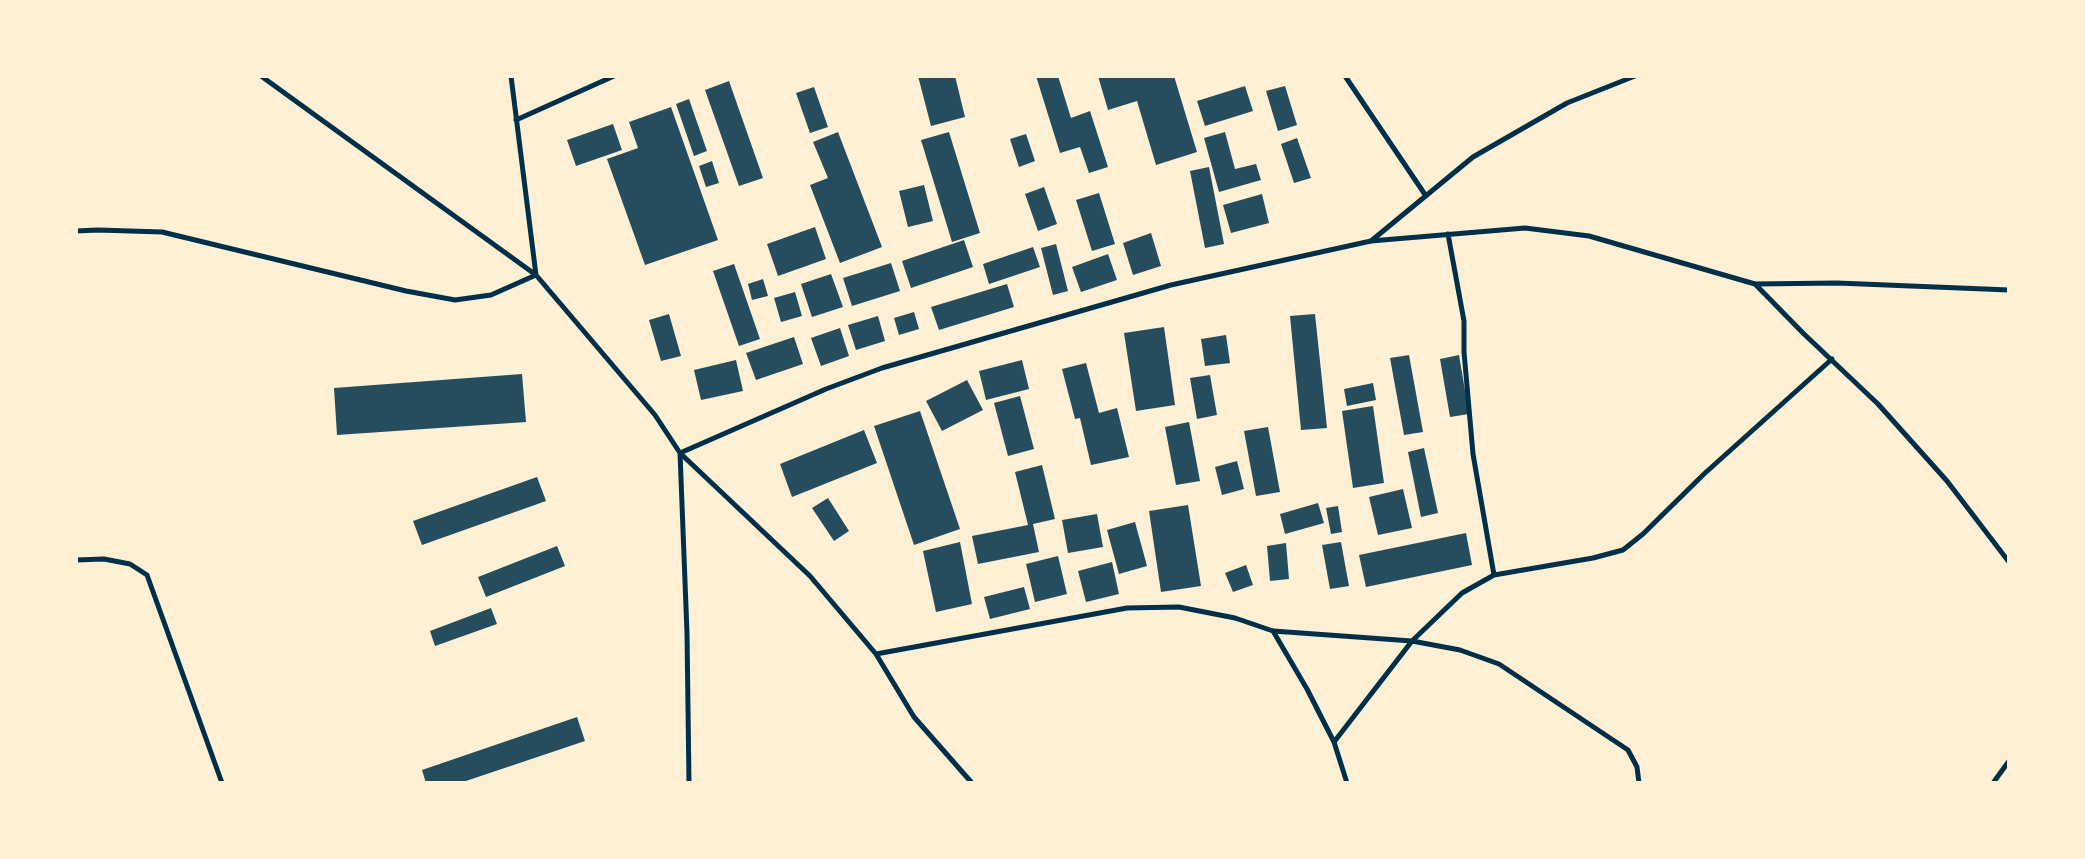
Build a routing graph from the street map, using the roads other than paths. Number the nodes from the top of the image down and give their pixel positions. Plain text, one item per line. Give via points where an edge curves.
1 (262, 76) edge
2 (511, 76) edge
3 (614, 76) edge
4 (1346, 76) edge
5 (1635, 76) edge
6 (516, 120) junction
7 (1426, 196) junction
8 (76, 231) edge
9 (1448, 234) junction
10 (1371, 241) junction
11 (536, 275) junction
12 (1755, 284) junction
13 (2009, 290) edge
14 (1832, 359) junction
15 (680, 453) junction
16 (76, 560) edge
17 (2009, 562) edge
18 (1494, 575) junction
19 (1273, 631) junction
20 (1412, 641) junction
21 (876, 654) junction
22 (1334, 742) junction
23 (2009, 761) edge
24 (222, 783) edge
25 (689, 783) edge
26 (972, 783) edge
27 (1347, 783) edge
28 (1639, 783) edge
29 (1993, 783) edge

1 - 11 street
2 - 6 street
3 - 6 street
4 - 7 street
5 - 7 street via 1567,103 1473,157
6 - 11 street
7 - 10 street
8 - 11 street via 162,232 454,300 492,295
9 - 10 street
9 - 12 street via 1525,228 1590,236
9 - 18 street via 1464,321 1473,454
10 - 15 street via 1171,285 882,368
11 - 15 street via 655,415
12 - 13 street via 1837,283
12 - 14 street
14 - 17 street via 1878,404 1947,481
14 - 18 street via 1623,550
15 - 21 street via 810,576
15 - 25 street
16 - 24 street via 104,559 130,564 147,575
18 - 20 street via 1462,593
19 - 20 street
19 - 21 street via 1235,618 1179,608 1127,608
19 - 22 street
20 - 22 street
20 - 28 street via 1460,650 1499,664 1628,750 1637,766
21 - 26 street via 914,717
22 - 27 street
23 - 29 street

